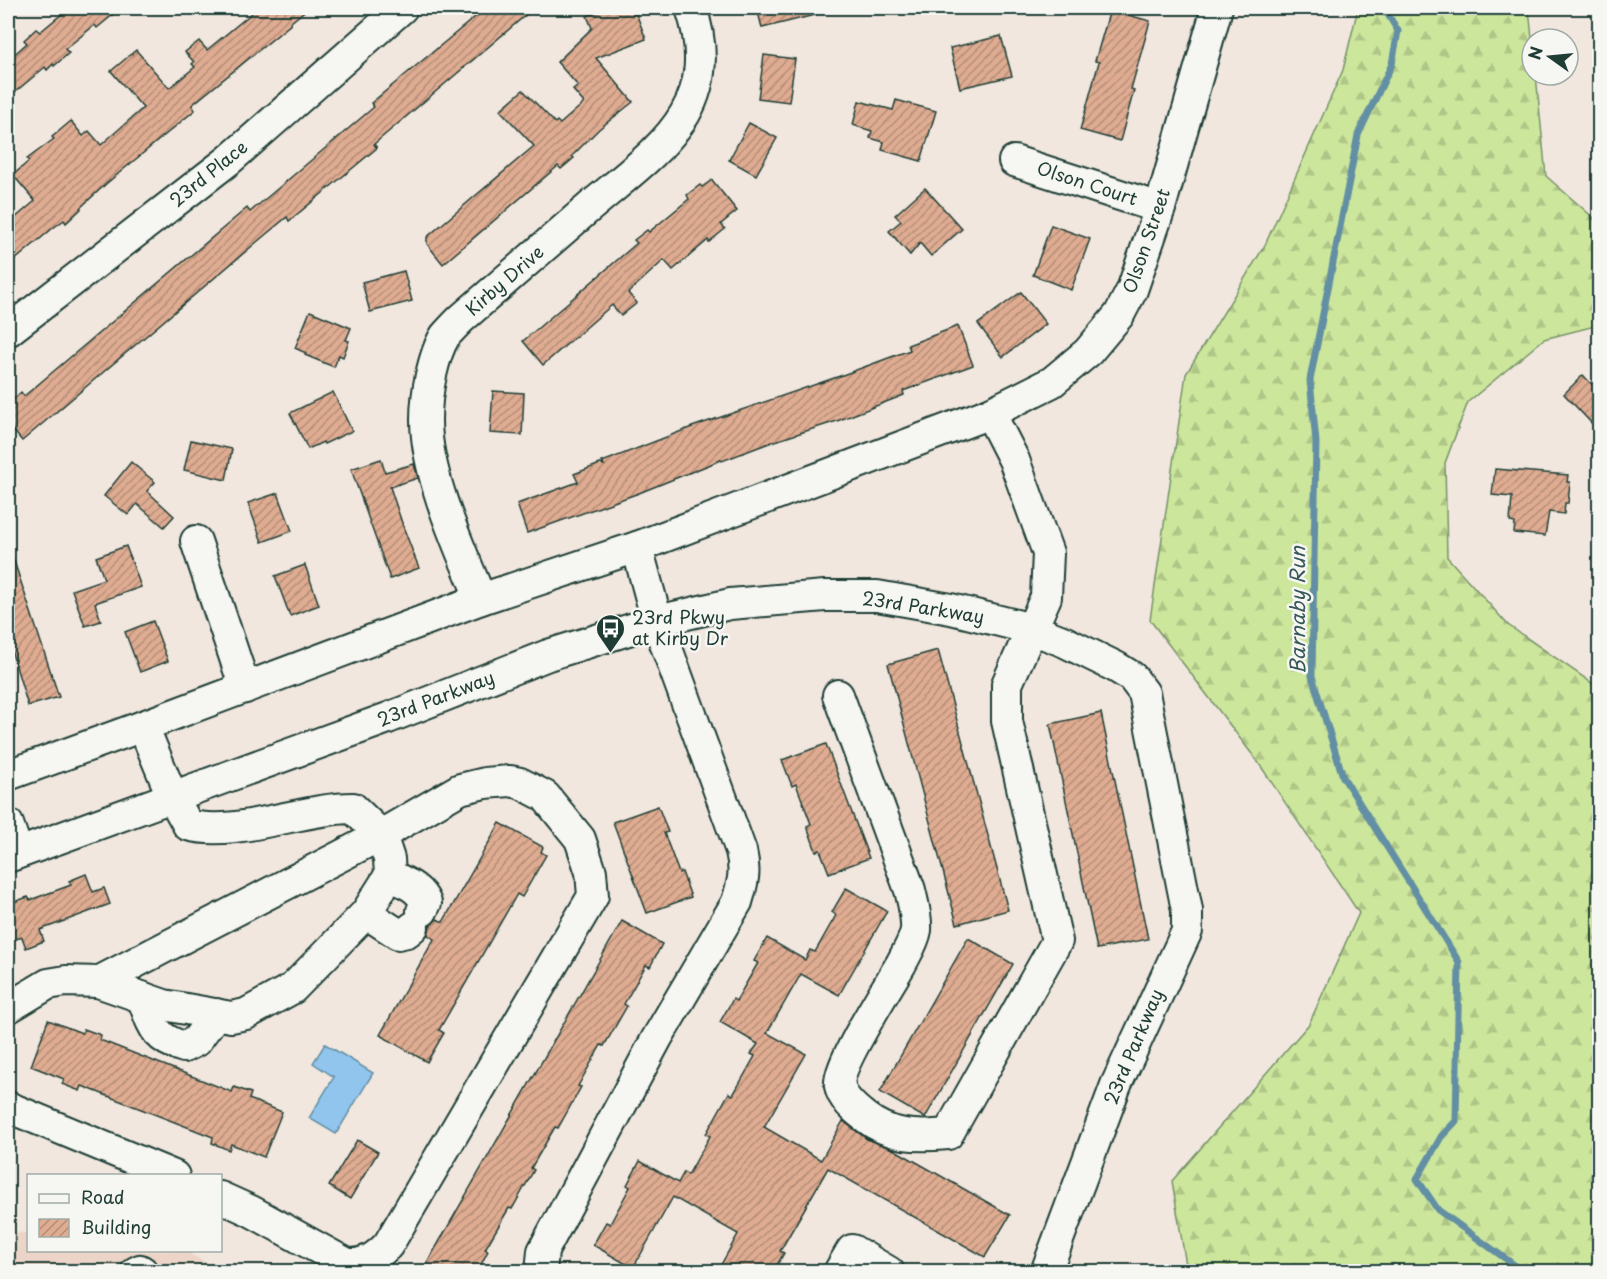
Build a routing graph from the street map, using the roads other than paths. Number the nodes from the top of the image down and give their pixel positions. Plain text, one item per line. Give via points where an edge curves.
1 (402, 8) edge
2 (691, 8) edge
3 (1217, 8) edge
4 (1014, 160) dead end
5 (1160, 208) junction
6 (8, 331) edge
7 (990, 413) junction
8 (195, 541) dead end
9 (637, 547) junction
10 (481, 599) junction
11 (657, 621) junction
12 (1032, 629) junction
13 (245, 688) junction
14 (838, 695) dead end
15 (143, 726) junction
16 (8, 775) edge
17 (172, 796) junction
18 (8, 824) edge
19 (381, 836) junction
20 (13, 855) edge
21 (390, 875) junction
22 (366, 913) junction
23 (98, 982) junction
24 (8, 1008) edge
25 (8, 1107) edge
26 (169, 1174) edge
27 (222, 1198) edge
28 (136, 1272) edge
29 (143, 1272) edge
30 (541, 1272) edge
31 (839, 1272) edge
32 (889, 1272) edge
33 (1046, 1272) edge

1 - 6 street, 23rd Place via 229,160
2 - 10 street, Kirby Drive via 701,61 694,94 680,122 660,149 631,175 460,319 445,336 434,362 426,420 429,449 459,547
3 - 5 street, Olson Street
4 - 5 street, Olson Court
5 - 7 street, Olson Street via 1132,290 1119,315 1088,352 1052,382
7 - 9 street
7 - 12 street via 1014,460 1048,553 1046,597
8 - 13 street
9 - 10 street
9 - 11 street
10 - 13 street
11 - 12 street, 23rd Parkway via 751,601 877,596
11 - 17 street, 23rd Parkway via 548,655
11 - 30 street via 741,851 743,881 737,903 657,1038 543,1251
12 - 14 street via 1007,684 1007,721 1057,941 948,1134 905,1136 872,1123 843,1095 839,1084 849,1056 908,951 916,933 916,918 910,890
12 - 33 street, 23rd Parkway via 1116,667 1132,677 1144,693 1187,910 1187,931 1116,1085
13 - 15 street
15 - 16 street
15 - 17 street
17 - 19 street via 188,825 203,829 353,808
17 - 20 street, 23rd Parkway
18 - 20 street
19 - 21 street
19 - 23 street
19 - 27 street via 460,789 485,783 520,783 545,795 580,839 591,872 592,896 388,1245 375,1258 360,1265 347,1264
21 - 22 street
21 - 22 street via 422,895 426,903 417,919 407,932 398,934
22 - 23 street via 293,988 246,1014 231,1017 164,1005
23 - 24 street via 48,984
25 - 26 street
28 - 29 street
31 - 32 street via 852,1250

